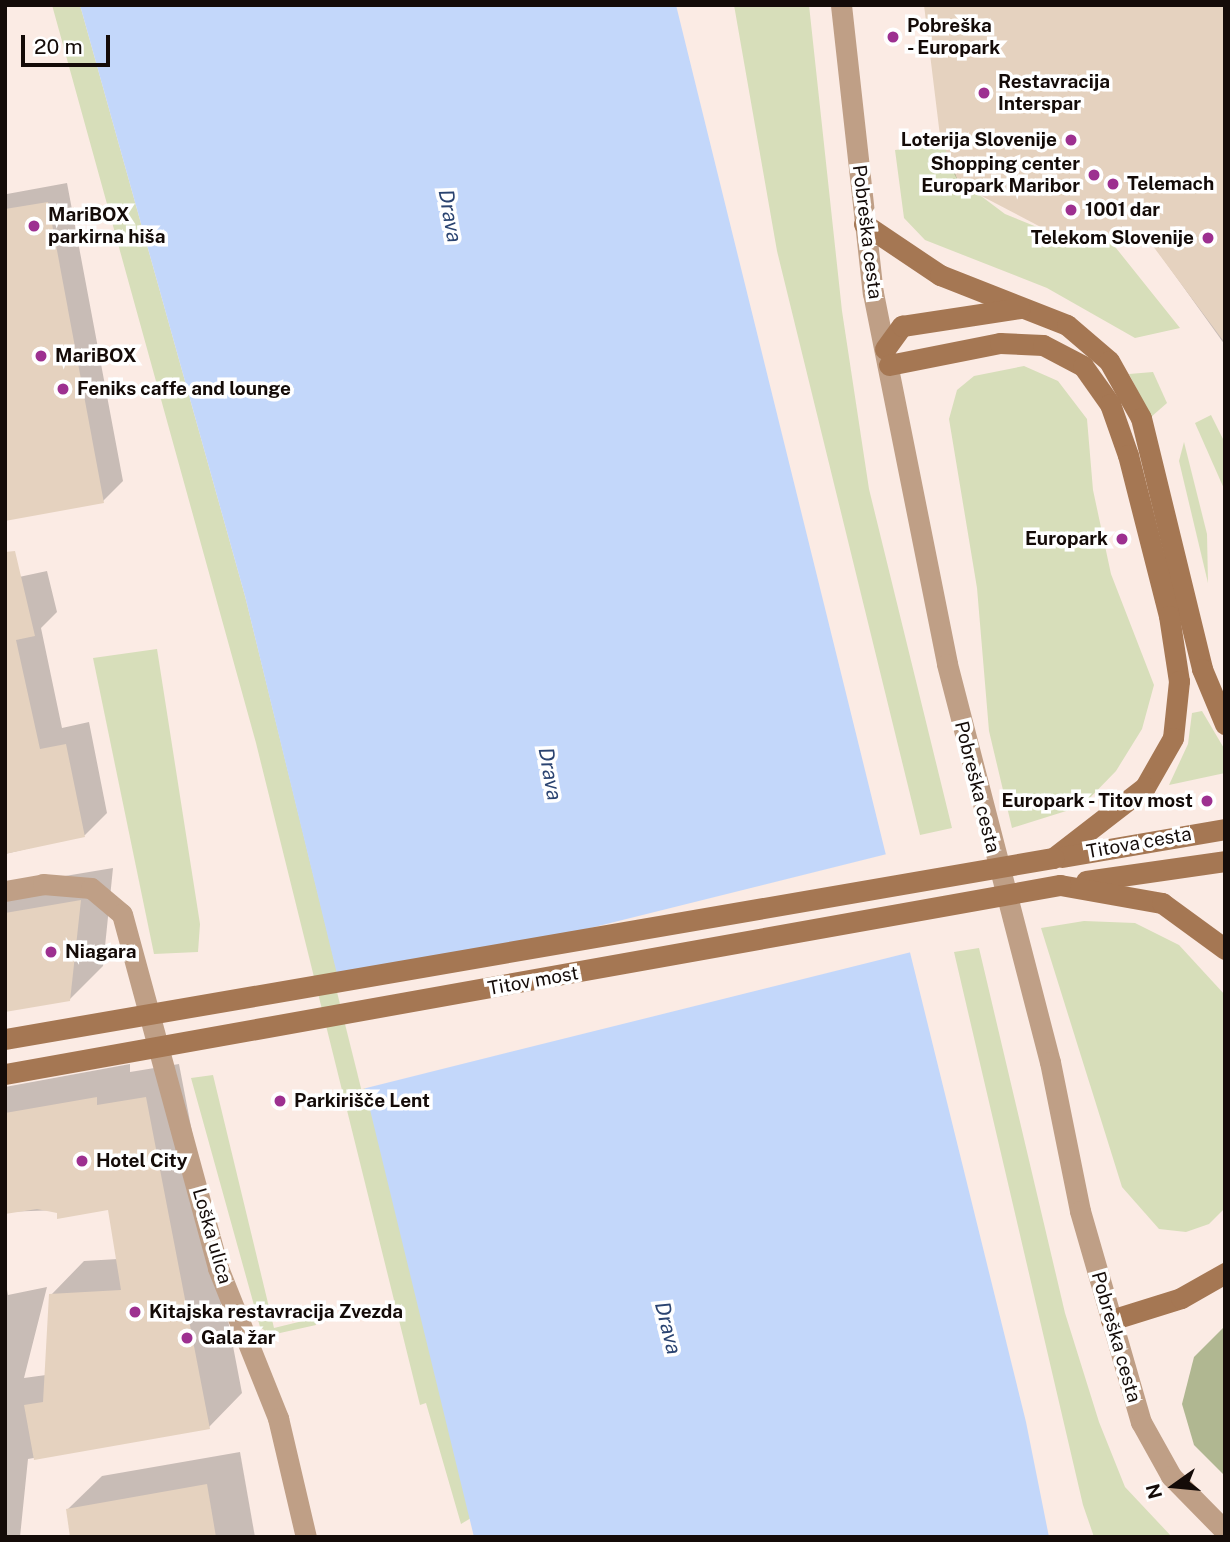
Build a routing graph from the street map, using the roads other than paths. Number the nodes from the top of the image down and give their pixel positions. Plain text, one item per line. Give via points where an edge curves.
1 (841, 5) edge
2 (864, 224) junction
3 (1020, 308) junction
4 (887, 357) junction
5 (1225, 724) edge
6 (1225, 828) edge
7 (1053, 858) junction
8 (1225, 861) edge
9 (1060, 885) junction
10 (5, 891) edge
11 (1225, 949) edge
12 (5, 1039) edge
13 (5, 1074) edge
14 (1225, 1273) edge
15 (1111, 1321) junction
16 (1225, 1531) edge
17 (306, 1537) edge

1 - 2 street, Pobreška cesta
2 - 3 main road via 907,258
2 - 4 street, Pobreška cesta
3 - 4 main road via 902,326
3 - 5 main road via 1067,326 1109,361 1128,388 1142,418 1202,669
4 - 7 main road via 1000,343 1043,345 1083,366 1110,404 1128,455 1169,616 1179,681 1173,738 1145,787
4 - 15 street, Pobreška cesta via 971,772 1050,1062
6 - 7 main road, Titova cesta
7 - 12 main road, Titov most, bridge
8 - 9 main road, Titova cesta
9 - 11 main road via 1163,903
9 - 13 main road, Titov most, bridge
10 - 17 street, Loška ulica via 43,884 91,888 122,914 218,1268 278,1419
14 - 15 main road via 1181,1298
15 - 16 street, Pobreška cesta via 1154,1448 1171,1476

